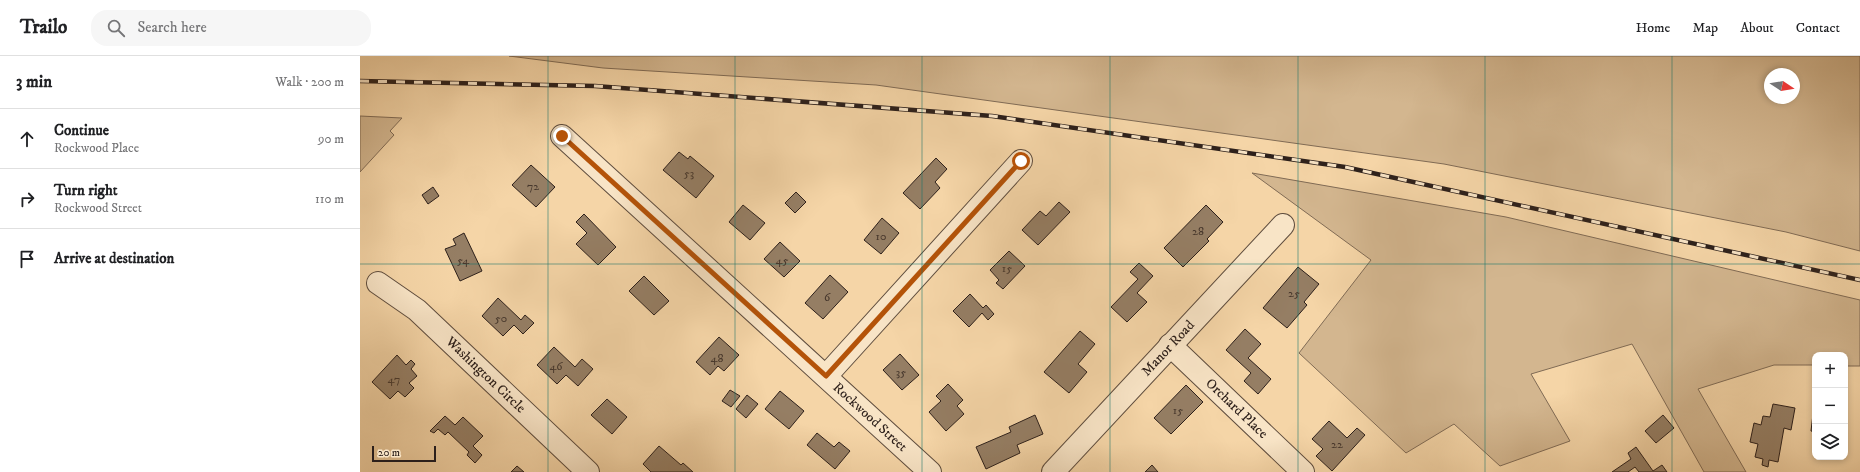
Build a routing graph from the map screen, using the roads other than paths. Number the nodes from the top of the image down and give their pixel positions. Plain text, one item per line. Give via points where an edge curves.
1 (562, 136) dead end
2 (1021, 161) dead end
3 (1282, 225) dead end
4 (378, 283) dead end
5 (1170, 345) junction
6 (826, 376) junction
7 (588, 472) edge
8 (930, 472) edge
9 (1053, 472) edge
10 (1303, 472) edge

1 - 6 street, Rockwood Street
2 - 6 street
3 - 5 street, Manor Road
4 - 7 street, Washington Circle via 417,310
5 - 9 street, Manor Road
5 - 10 street, Orchard Place
6 - 8 street, Rockwood Street

